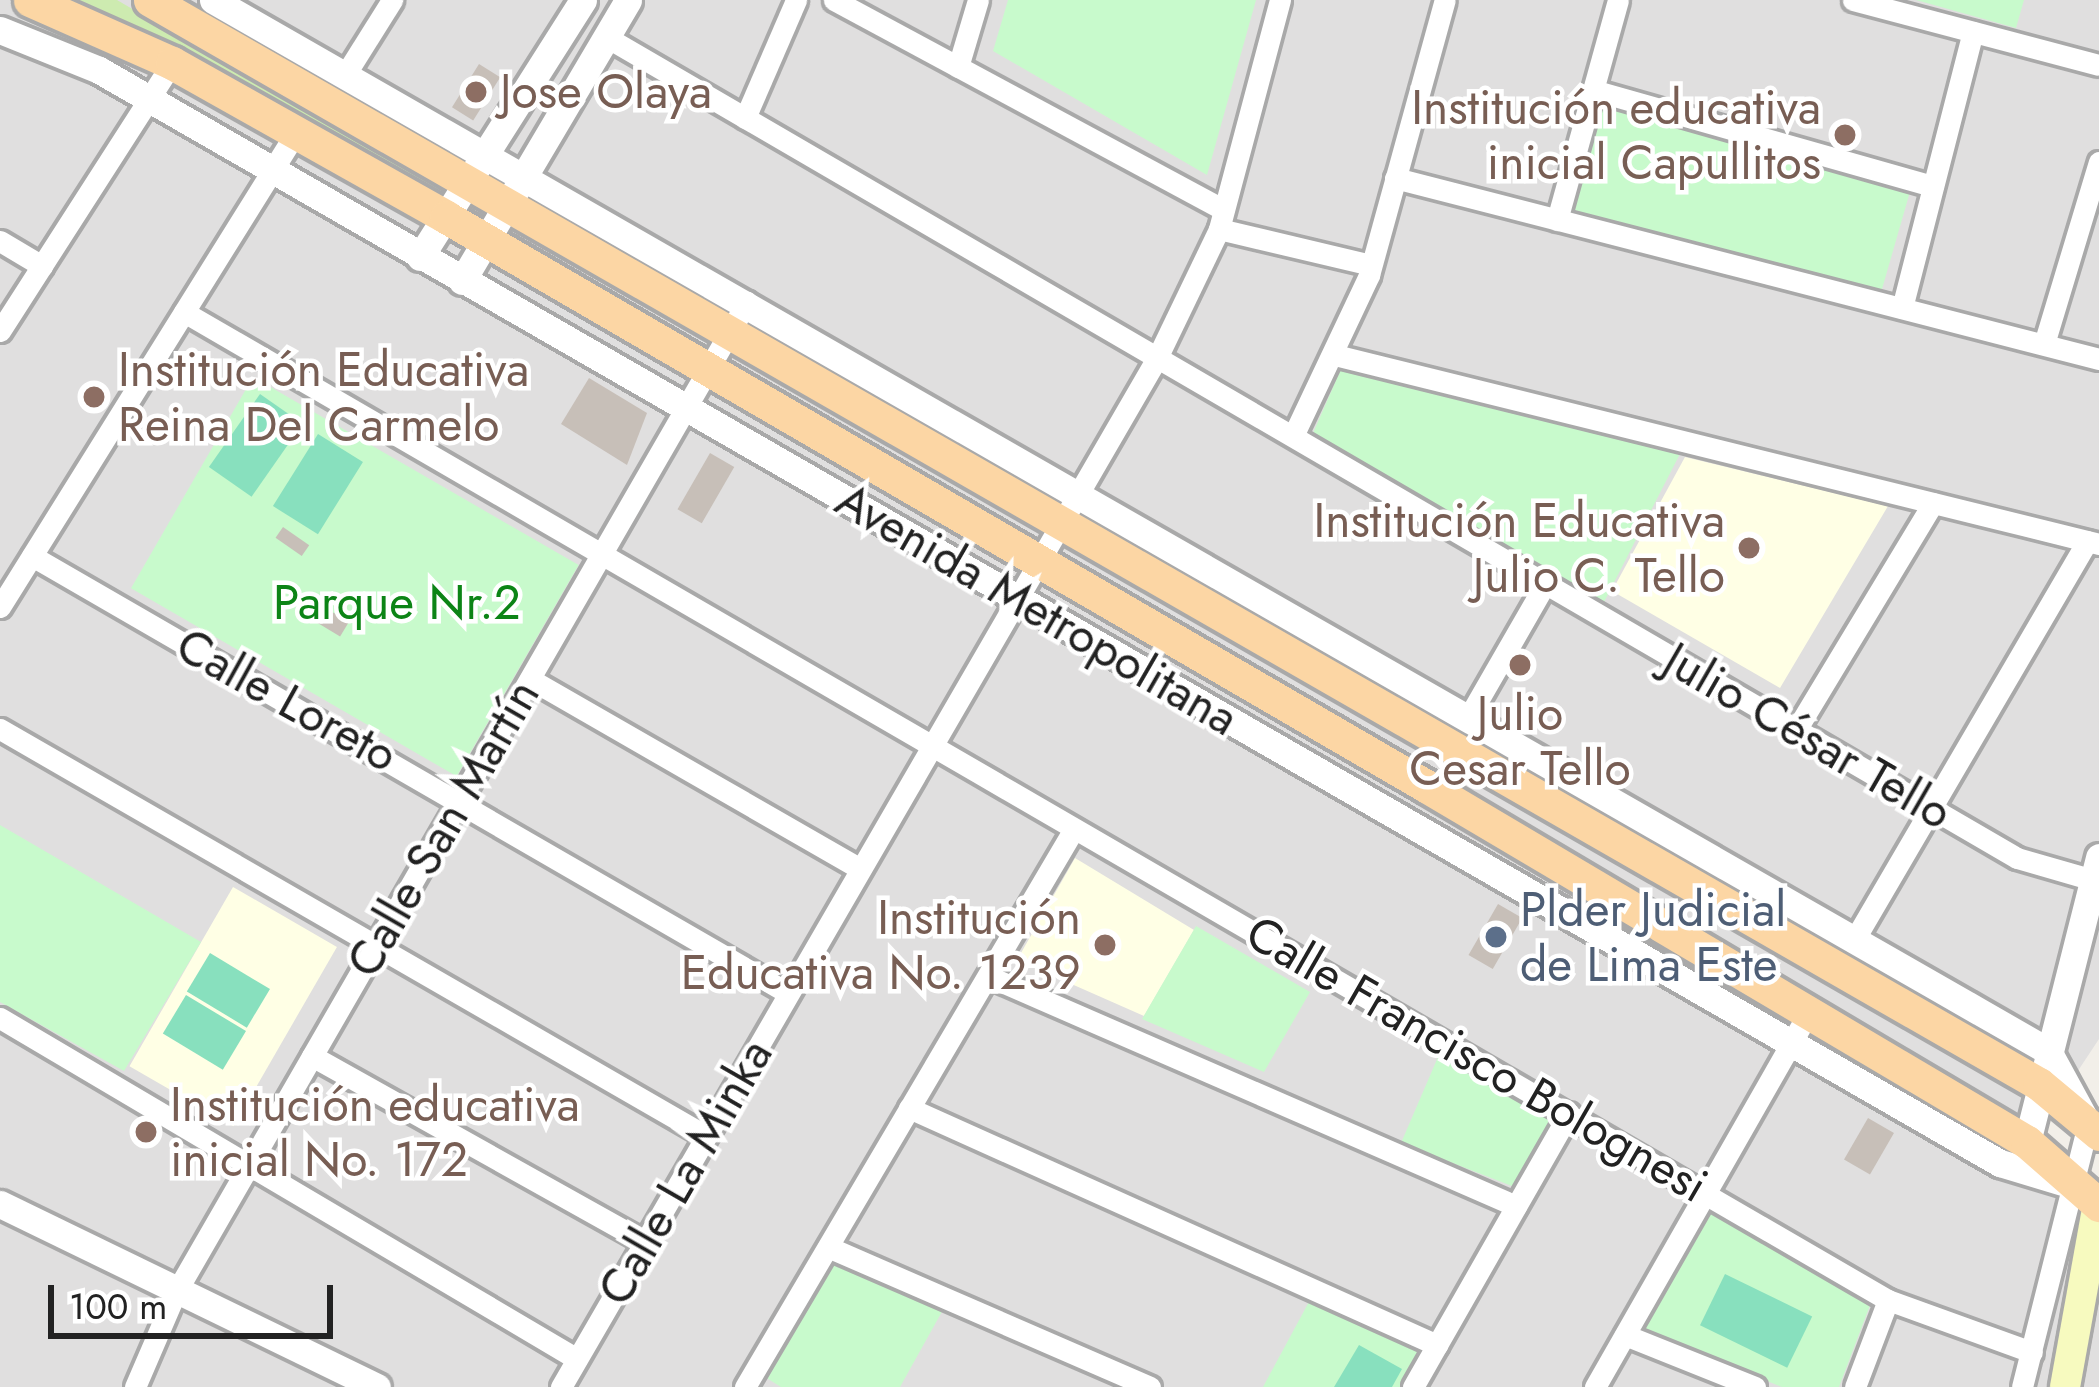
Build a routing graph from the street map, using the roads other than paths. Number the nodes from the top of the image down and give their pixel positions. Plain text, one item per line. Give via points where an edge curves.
1 (30, 0) edge
2 (150, 0) edge
3 (214, 0) edge
4 (392, 0) edge
5 (583, 0) edge
6 (628, 0) edge
7 (796, 0) edge
8 (834, 0) edge
9 (978, 0) edge
10 (1280, 0) edge
11 (1445, 0) edge
12 (1618, 0) edge
13 (1853, 0) edge
14 (0, 30) edge
15 (1973, 32) junction
16 (608, 38) junction
17 (172, 63) junction
18 (2099, 65) edge
19 (958, 67) junction
20 (345, 75) junction
21 (1593, 90) junction
22 (148, 99) junction
23 (745, 118) junction
24 (295, 134) junction
25 (2099, 162) edge
26 (477, 168) junction
27 (271, 171) junction
28 (1395, 178) junction
29 (1933, 186) junction
30 (516, 190) junction
31 (446, 217) junction
32 (1221, 219) junction
33 (1557, 220) junction
34 (485, 240) junction
35 (0, 241) edge
36 (420, 257) junction
37 (1371, 265) junction
38 (42, 266) junction
39 (462, 281) junction
40 (747, 302) junction
41 (1902, 308) junction
42 (184, 312) junction
43 (0, 331) edge
44 (730, 332) junction
45 (2044, 344) junction
46 (1339, 356) junction
47 (1157, 358) junction
48 (2099, 358) edge
49 (707, 370) junction
50 (686, 409) junction
51 (1294, 434) junction
52 (1078, 491) junction
53 (1933, 502) junction
54 (1060, 521) junction
55 (2093, 542) edge
56 (32, 556) junction
57 (599, 558) junction
58 (1036, 562) junction
59 (1545, 584) junction
60 (1017, 597) junction
61 (0, 607) edge
62 (530, 679) junction
63 (1468, 718) junction
64 (0, 729) edge
65 (1796, 730) junction
66 (928, 750) junction
67 (460, 798) junction
68 (1930, 808) junction
69 (1074, 829) junction
70 (860, 868) junction
71 (2096, 869) edge
72 (1853, 942) junction
73 (375, 946) junction
74 (988, 976) junction
75 (788, 993) junction
76 (0, 1018) edge
77 (1800, 1029) junction
78 (312, 1055) junction
79 (2043, 1067) junction
80 (909, 1108) junction
81 (1569, 1113) junction
82 (2093, 1129) edge
83 (706, 1136) junction
84 (2027, 1142) junction
85 (250, 1164) junction
86 (1708, 1190) junction
87 (2092, 1198) edge
88 (0, 1204) edge
89 (1516, 1206) junction
90 (645, 1242) junction
91 (827, 1247) junction
92 (176, 1292) junction
93 (1888, 1300) junction
94 (1625, 1335) junction
95 (1437, 1346) junction
96 (2032, 1352) junction
97 (578, 1359) junction
98 (370, 1386) edge
99 (746, 1386) edge
100 (135, 1387) edge
101 (561, 1387) edge
102 (1150, 1387) edge
103 (1413, 1387) edge
104 (1595, 1387) edge
105 (1755, 1387) edge
106 (1855, 1387) edge
107 (2022, 1387) edge
108 (2065, 1387) edge

1 - 17 main road, Avenida Metropolitana
2 - 26 main road, Avenida Metropolitana
3 - 20 street, Avenida Metropolitana
4 - 20 street
5 - 26 street
6 - 16 street
7 - 23 street
8 - 19 street
9 - 19 street
10 - 32 street, Calle La Minka
11 - 28 street
12 - 21 street
13 - 15 street
14 - 22 street, Avenida Metropolitana
15 - 18 street
15 - 29 street
16 - 23 street, Julio César Tello
16 - 30 street
17 - 22 street
17 - 24 main road, Avenida Metropolitana
19 - 32 street
20 - 26 street, Avenida Metropolitana
21 - 29 street
21 - 33 street
22 - 27 street, Avenida Metropolitana
22 - 38 street
23 - 47 street, Julio César Tello
24 - 27 street
24 - 31 main road, Avenida Metropolitana
25 - 45 street
26 - 30 main road, Avenida Metropolitana
26 - 31 street
27 - 36 street, Avenida Metropolitana
27 - 42 street
28 - 33 street
28 - 37 street
29 - 41 street
30 - 34 street
30 - 40 street, Avenida Metropolitana
30 - 44 main road, Avenida Metropolitana
31 - 34 main road, Avenida Metropolitana
31 - 36 street
32 - 37 street
32 - 47 street, Calle La Minka
33 - 41 street
34 - 39 street
34 - 49 main road, Avenida Metropolitana
35 - 38 street
36 - 39 street, Avenida Metropolitana
37 - 46 street
38 - 43 street
39 - 50 street, Avenida Metropolitana
40 - 44 street, Calle San Martín
40 - 52 street, Avenida Metropolitana
41 - 45 street
42 - 56 street
42 - 57 street, Calle Francisco Bolognesi
44 - 49 street, Calle San Martín
44 - 54 main road, Avenida Metropolitana
45 - 48 street
46 - 51 street
46 - 53 street
47 - 51 street, Julio César Tello
47 - 52 street, Calle La Minka
49 - 50 street, Calle San Martín
49 - 58 main road, Avenida Metropolitana
50 - 57 street, Calle San Martín
50 - 60 street, Avenida Metropolitana
51 - 59 street, Julio César Tello
52 - 54 street, Calle La Minka
52 - 63 street, Avenida Metropolitana
53 - 55 street
53 - 65 street
54 - 58 street, Calle La Minka
54 - 79 main road, Avenida Metropolitana
55 - 68 street
56 - 61 street
56 - 67 street, Calle Loreto
57 - 62 street, Calle San Martín
57 - 66 street, Calle Francisco Bolognesi
58 - 60 street, Calle La Minka
58 - 77 main road, Avenida Metropolitana
59 - 63 street
59 - 65 street, Julio César Tello
60 - 66 street, Calle La Minka
60 - 77 street, Avenida Metropolitana
62 - 67 street, Calle San Martín
62 - 70 street
63 - 72 street, Avenida Metropolitana
64 - 73 street
65 - 68 street, Julio César Tello
66 - 69 street, Calle Francisco Bolognesi
66 - 70 street, Calle La Minka
67 - 73 street, Calle San Martín
67 - 75 street, Calle Loreto
68 - 71 street, Julio César Tello via 2017,858
68 - 72 street
69 - 74 street
69 - 81 street, Calle Francisco Bolognesi
70 - 75 street, Calle La Minka
71 - 79 street
72 - 79 street, Avenida Metropolitana
73 - 78 street, Calle San Martín
73 - 83 street
74 - 80 street
74 - 89 street
75 - 83 street, Calle La Minka
76 - 85 street
77 - 84 main road, Avenida Metropolitana
77 - 86 street
77 - 87 street, Avenida Metropolitana via 2000,1163
78 - 85 street, Calle San Martín
78 - 90 street
79 - 82 main road, Avenida Metropolitana
79 - 84 street
80 - 91 street
80 - 95 street
81 - 86 street, Calle Francisco Bolognesi
81 - 89 street
82 - 87 street
83 - 90 street, Calle La Minka
84 - 87 main road, Avenida Metropolitana
85 - 92 street, Calle San Martín
85 - 97 street
86 - 93 street, Calle Francisco Bolognesi
86 - 94 street
87 - 96 street
87 - 108 main road
88 - 92 street
89 - 95 street
90 - 97 street, Calle La Minka
91 - 99 street
91 - 102 street
92 - 98 street
92 - 100 street, Calle San Martín
93 - 96 street, Calle Francisco Bolognesi
93 - 106 street
94 - 104 street
94 - 105 street
95 - 103 street
96 - 107 street
97 - 101 street, Calle La Minka

